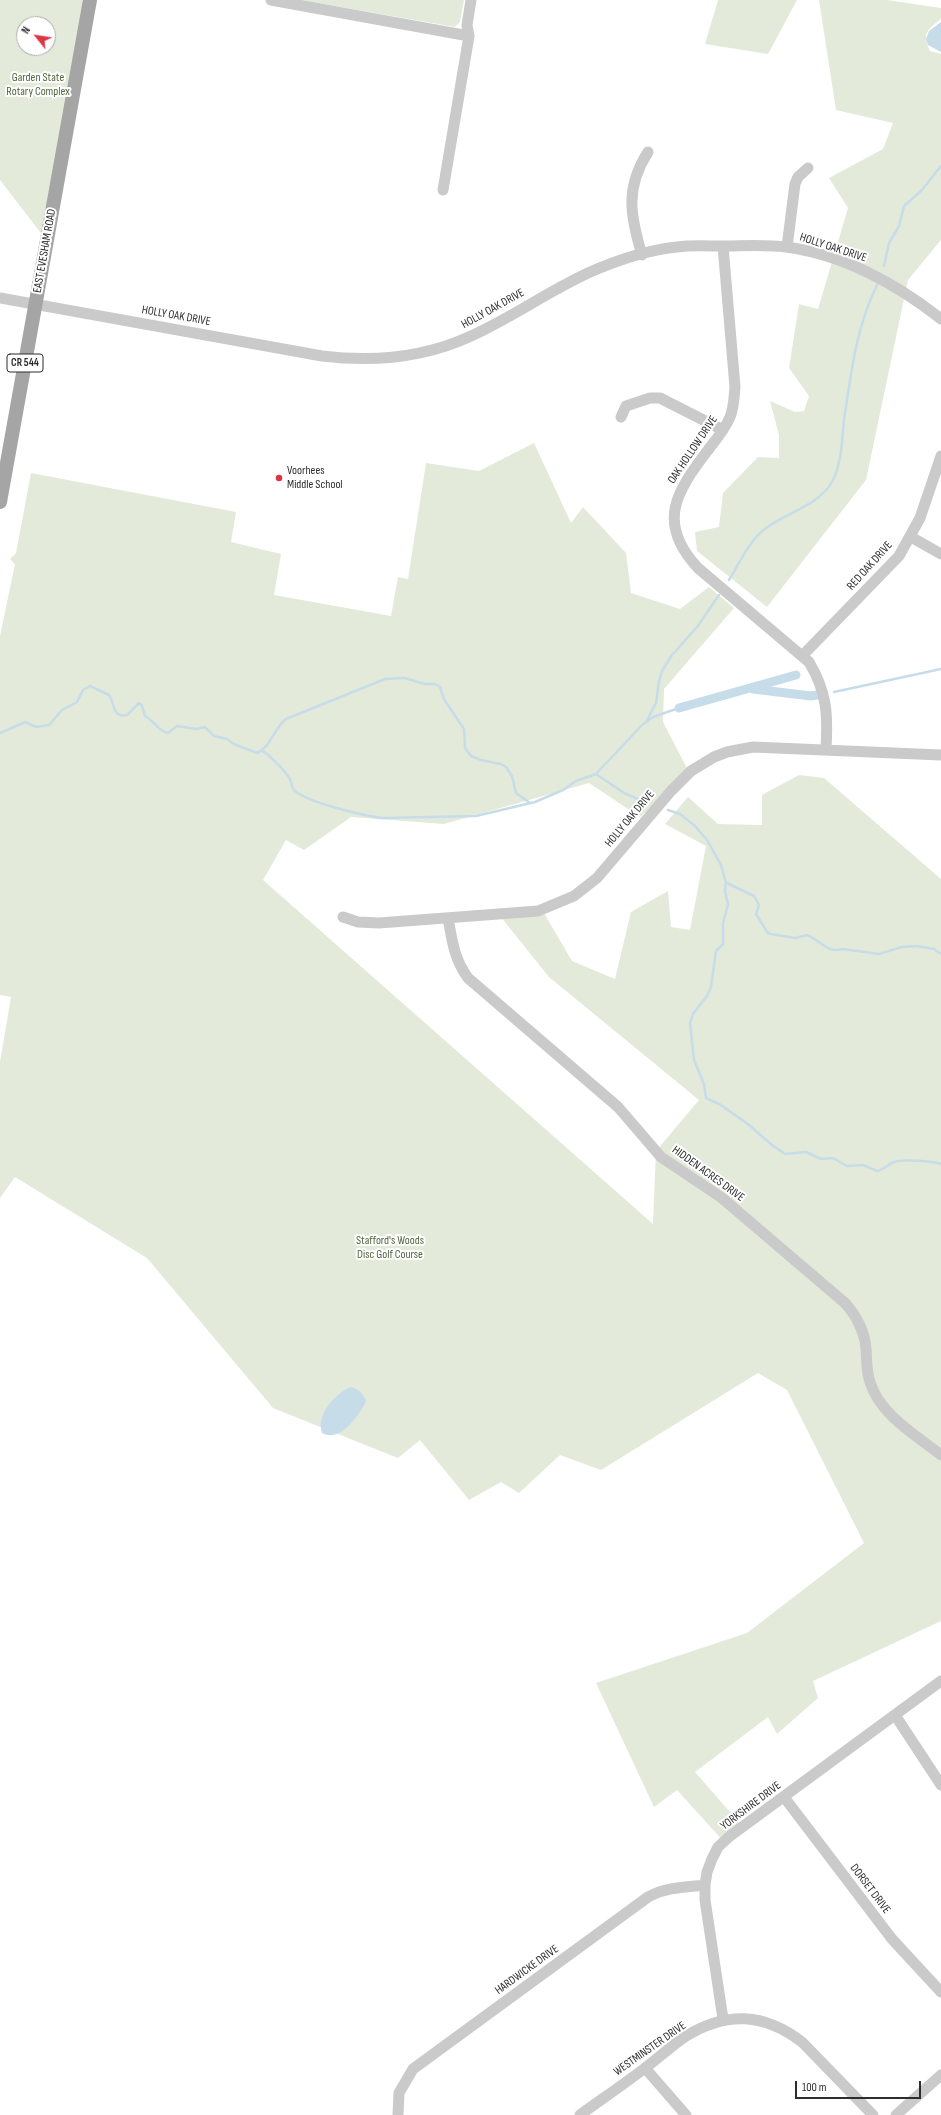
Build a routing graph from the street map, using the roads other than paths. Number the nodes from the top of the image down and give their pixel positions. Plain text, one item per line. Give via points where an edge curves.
1 (90, 0) edge
2 (271, 0) edge
3 (471, 0) edge
4 (469, 36) junction
5 (648, 152) dead end
6 (808, 168) dead end
7 (443, 190) dead end
8 (723, 246) junction
9 (787, 247) junction
10 (642, 254) junction
11 (0, 298) edge
12 (36, 304) junction
13 (941, 319) edge
14 (621, 418) dead end
15 (723, 430) junction
16 (941, 456) edge
17 (0, 502) edge
18 (911, 536) junction
19 (941, 554) edge
20 (803, 655) junction
21 (826, 749) junction
22 (941, 755) edge
23 (343, 917) dead end
24 (448, 918) junction
25 (941, 1455) edge
26 (941, 1681) edge
27 (895, 1715) junction
28 (941, 1785) edge
29 (784, 1797) junction
30 (706, 1885) junction
31 (941, 1992) edge
32 (724, 2019) junction
33 (644, 2068) junction
34 (941, 2075) edge
35 (398, 2115) edge
36 (580, 2115) edge
37 (686, 2115) edge
38 (873, 2115) edge
39 (896, 2115) edge

1 - 12 main road, EAST EVESHAM ROAD / CR 544
2 - 4 street
3 - 4 street via 467,25
4 - 7 street
5 - 10 street via 634,178 632,196 633,226
6 - 9 street via 798,177 795,184
8 - 9 street, HOLLY OAK DRIVE
8 - 10 street, HOLLY OAK DRIVE via 677,247
8 - 15 street, OAK HOLLOW DRIVE via 735,387 730,417
9 - 13 street, HOLLY OAK DRIVE via 823,256 864,271 921,303
10 - 12 street, HOLLY OAK DRIVE via 588,273 471,336 443,348 386,358 322,356
11 - 12 street, HOLLY OAK DRIVE
12 - 17 main road, EAST EVESHAM ROAD / CR 544
14 - 15 street via 626,406 650,398 660,398
15 - 20 street, OAK HOLLOW DRIVE via 684,483 673,510 676,531 688,558 698,568
16 - 18 street, RED OAK DRIVE via 920,518
18 - 19 street
18 - 20 street, RED OAK DRIVE via 885,572
20 - 21 street, OAK HOLLOW DRIVE via 818,677 825,696 828,714
21 - 22 street, HOLLY OAK DRIVE
21 - 24 street, HOLLY OAK DRIVE via 753,747 714,756 691,771 597,878 574,896 538,911
23 - 24 street, HOLLY OAK DRIVE via 358,922 380,923
24 - 25 street, HIDDEN ACRES DRIVE via 454,954 468,978 618,1107 661,1157 722,1198 845,1303 862,1332 866,1347 867,1373 875,1395 891,1415
26 - 27 street, YORKSHIRE DRIVE
27 - 28 street
27 - 29 street, YORKSHIRE DRIVE
29 - 30 street, YORKSHIRE DRIVE via 730,1836 718,1848 707,1872
29 - 31 street, DORSET DRIVE via 892,1939
30 - 32 street, YORKSHIRE DRIVE via 705,1900
30 - 35 street, HARDWICKE DRIVE via 658,1891 648,1897 413,2070 399,2093
32 - 33 street, WESTMINSTER DRIVE via 686,2036
32 - 38 street, WESTMINSTER DRIVE via 744,2017 765,2021 789,2032 802,2042
33 - 36 street, WESTMINSTER DRIVE
33 - 37 street
34 - 39 street

